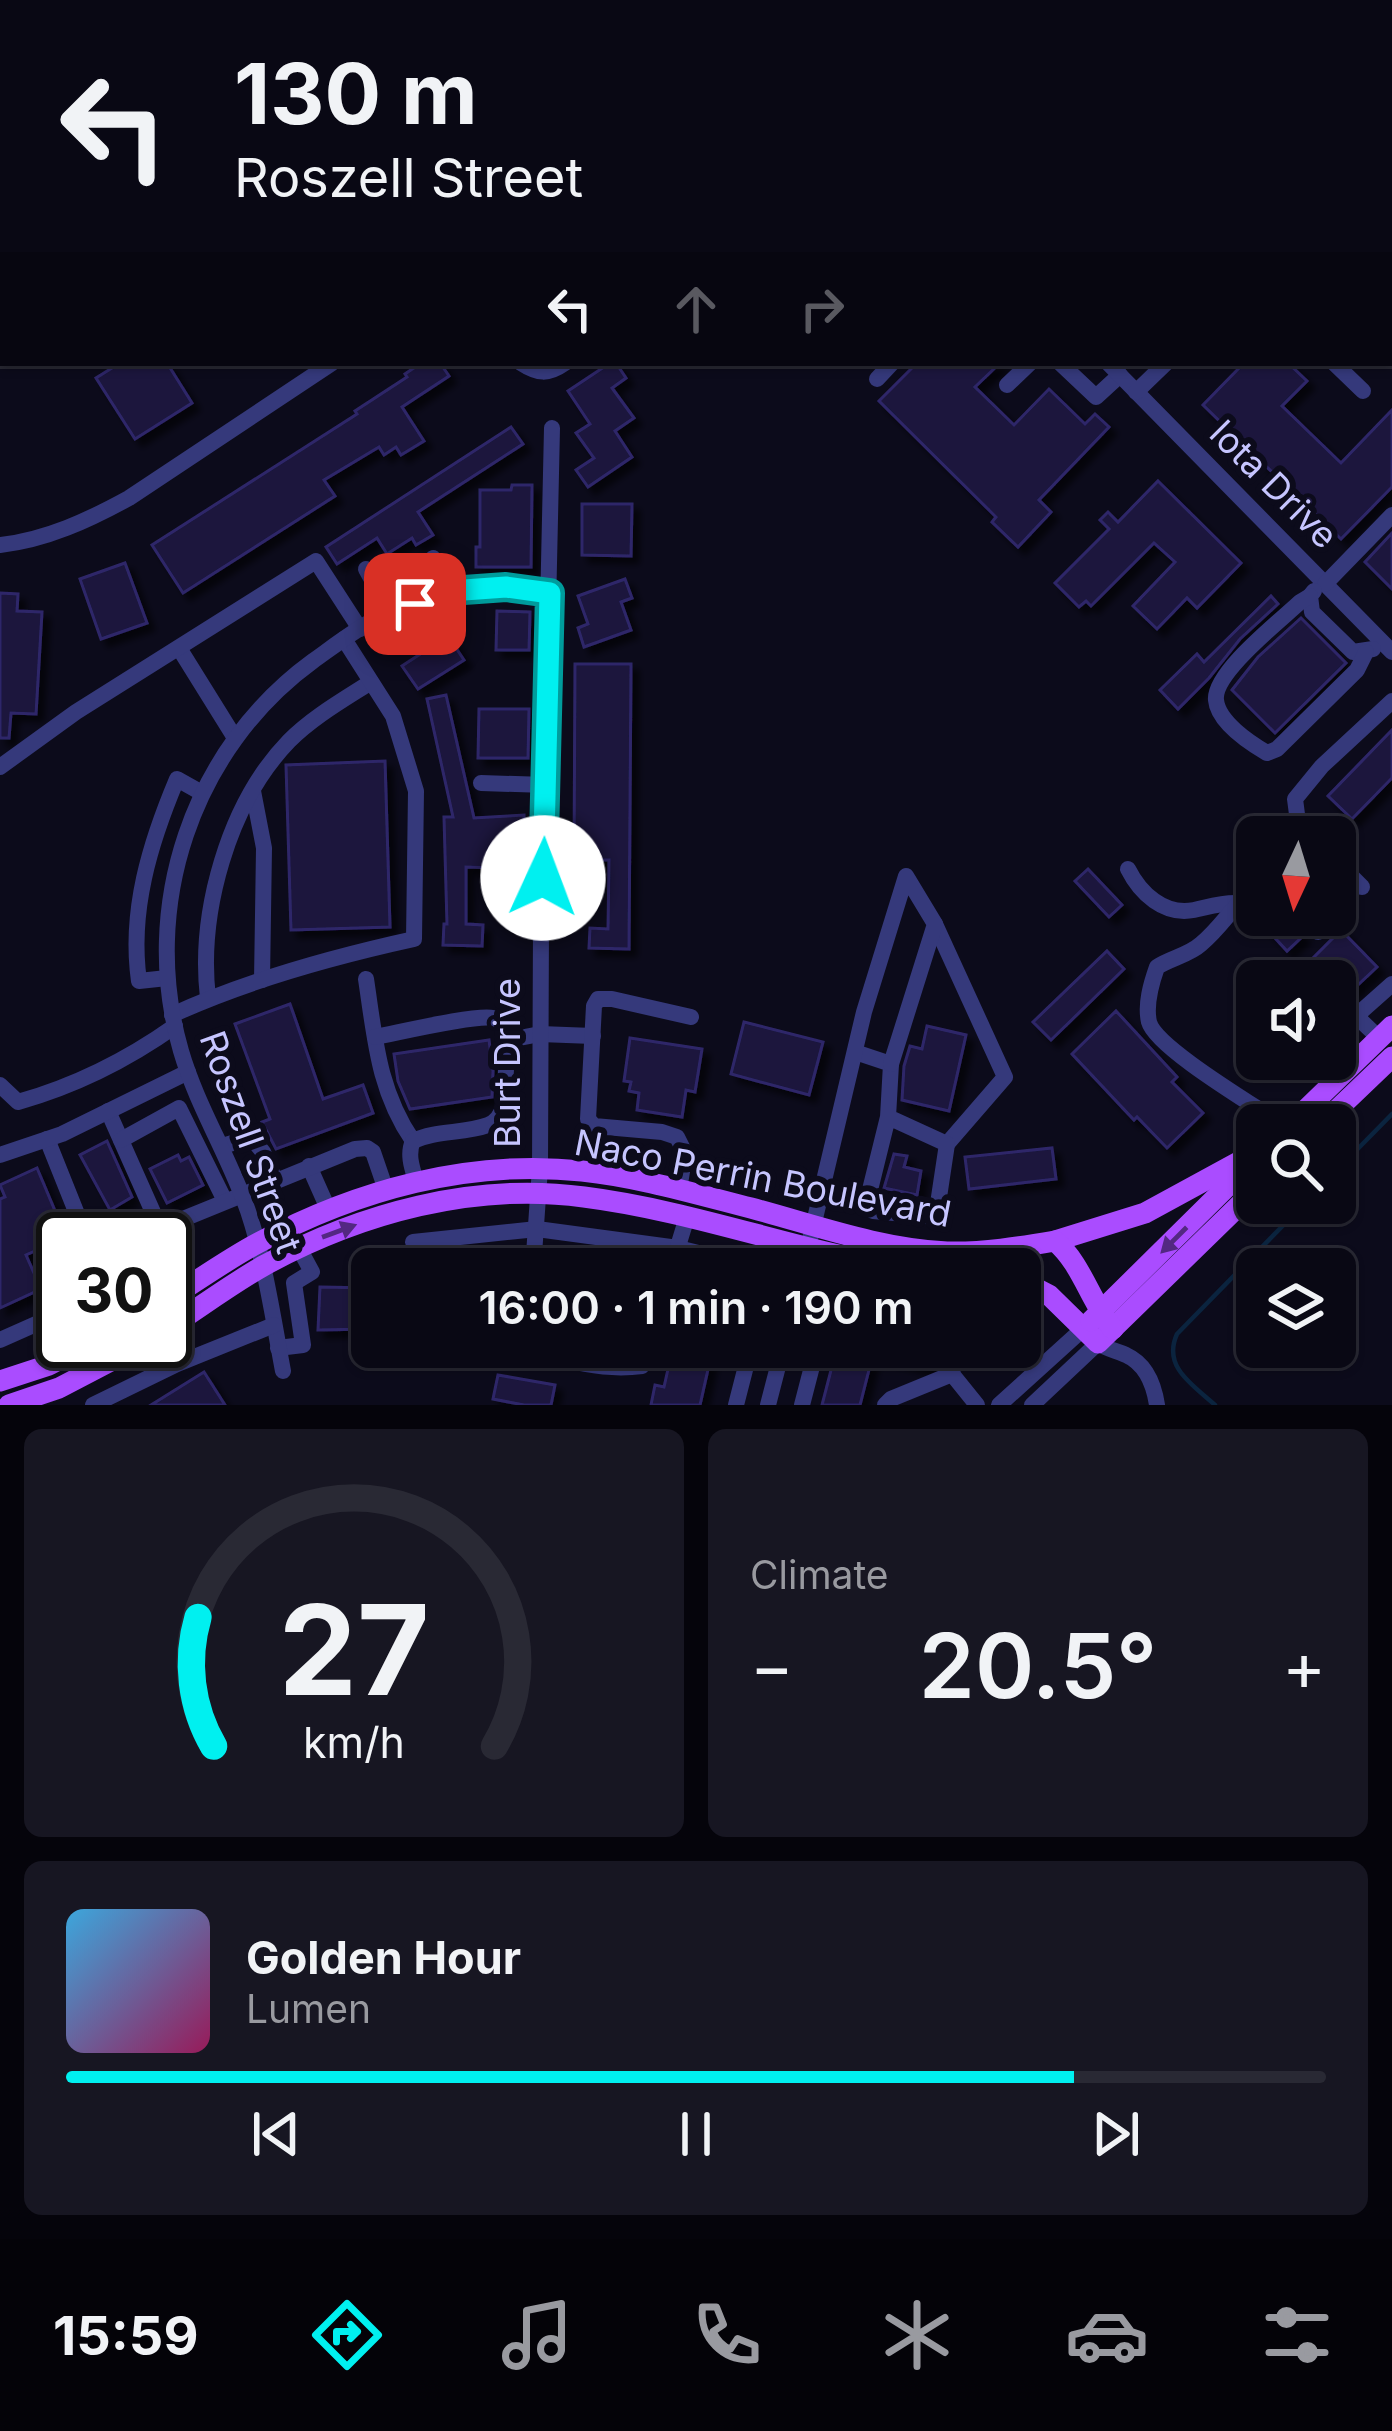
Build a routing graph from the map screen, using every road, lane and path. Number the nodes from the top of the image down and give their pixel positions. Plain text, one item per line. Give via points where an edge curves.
1 (328, 366) edge
2 (526, 366) edge
3 (560, 366) edge
4 (889, 366) edge
5 (1027, 366) edge
6 (1063, 366) edge
7 (1163, 366) edge
8 (1337, 366) edge
9 (1114, 369) edge
10 (877, 379) dead end
11 (1007, 385) dead end
12 (1363, 391) dead end
13 (1136, 392) junction
14 (552, 428) dead end
15 (1392, 515) edge
16 (0, 545) edge
17 (433, 558) dead end
18 (366, 569) dead end
19 (1319, 587) junction
20 (550, 593) junction
21 (441, 597) junction
22 (390, 612) junction
23 (352, 634) junction
24 (179, 647) junction
25 (1388, 648) edge
26 (1366, 652) junction
27 (371, 682) junction
28 (1392, 701) edge
29 (235, 738) junction
30 (0, 767) edge
31 (482, 784) dead end
32 (546, 785) junction
33 (253, 790) junction
34 (202, 793) junction
35 (1298, 816) edge
36 (1128, 869) dead end
37 (1356, 881) edge
38 (1362, 887) dead end
39 (583, 894) dead end
40 (499, 901) dead end
41 (1235, 903) joint
42 (935, 924) junction
43 (541, 925) junction
44 (167, 978) junction
45 (366, 979) dead end
46 (262, 980) junction
47 (1392, 984) edge
48 (208, 998) junction
49 (1356, 1016) joint
50 (692, 1017) dead end
51 (174, 1020) junction
52 (540, 1034) junction
53 (593, 1036) junction
54 (375, 1037) junction
55 (514, 1039) junction
56 (1388, 1040) edge
57 (855, 1052) junction
58 (891, 1064) junction
59 (188, 1072) junction
60 (0, 1085) edge
61 (1255, 1104) edge
62 (1312, 1104) edge
63 (1338, 1104) edge
64 (108, 1111) junction
65 (888, 1117) junction
66 (47, 1139) junction
67 (121, 1140) junction
68 (412, 1141) junction
69 (947, 1144) junction
70 (222, 1146) junction
71 (0, 1155) edge
72 (309, 1166) junction
73 (1236, 1166) edge
74 (539, 1168) junction
75 (1236, 1178) edge
76 (275, 1180) junction
77 (416, 1181) junction
78 (386, 1190) junction
79 (679, 1190) junction
80 (538, 1194) junction
81 (233, 1197) junction
82 (1236, 1207) edge
83 (329, 1211) junction
84 (873, 1211) junction
85 (76, 1212) edge
86 (153, 1212) edge
87 (192, 1214) edge
88 (687, 1217) junction
89 (814, 1225) junction
90 (537, 1228) junction
91 (858, 1238) junction
92 (1055, 1241) junction
93 (412, 1242) dead end
94 (257, 1244) junction
95 (535, 1248) edge
96 (678, 1248) joint
97 (774, 1248) edge
98 (808, 1248) edge
99 (299, 1249) junction
100 (262, 1267) junction
101 (192, 1284) edge
102 (1041, 1291) edge
103 (192, 1312) edge
104 (36, 1324) edge
105 (274, 1324) junction
106 (1099, 1328) junction
107 (0, 1340) edge
108 (278, 1348) junction
109 (40, 1368) edge
110 (98, 1368) edge
111 (744, 1368) edge
112 (767, 1368) edge
113 (777, 1368) edge
114 (812, 1368) edge
115 (953, 1368) edge
116 (283, 1371) dead end
117 (776, 1373) junction
118 (87, 1374) junction
119 (952, 1374) junction
120 (0, 1382) edge
121 (44, 1399) edge
122 (96, 1404) edge
123 (9, 1405) edge
124 (736, 1405) edge
125 (768, 1405) edge
126 (802, 1405) edge
127 (885, 1405) edge
128 (977, 1405) edge
129 (999, 1405) edge
130 (1032, 1405) edge
131 (1157, 1405) edge

1 - 16 street via 130,498 66,529
2 - 3 street via 548,373
4 - 10 street
5 - 11 street
6 - 9 street via 1096,397
7 - 13 street
8 - 12 street
9 - 13 street, Iota Drive
13 - 19 street, Iota Drive
14 - 20 street, Burt Drive
15 - 19 street
17 - 21 street
18 - 22 street
19 - 25 street, Iota Drive
19 - 26 street via 1312,612 1353,652
19 - 26 street via 1236,663 1220,683 1219,709 1242,739 1267,753 1357,670
20 - 21 street, Roszell Street via 506,587
20 - 32 street, Burt Drive
21 - 22 street, Roszell Street
22 - 23 street, Roszell Street
23 - 24 street via 316,561
23 - 27 street
23 - 29 street, Roszell Street via 290,678
24 - 29 street
24 - 30 street
25 - 26 street
27 - 33 street via 287,743
27 - 46 street via 393,716 416,791 414,939
28 - 35 street via 1322,766 1295,799
29 - 34 street, Roszell Street
31 - 32 street
32 - 43 street, Burt Drive
33 - 46 street via 264,848
33 - 48 street via 212,892
34 - 44 street, Roszell Street via 176,866
34 - 44 street via 177,779 146,868 139,981
36 - 41 street via 1146,896 1170,908
37 - 38 street
39 - 43 street
40 - 43 street
41 - 61 street via 1199,947 1157,967 1150,1025 1169,1048
42 - 57 street via 906,876
42 - 58 street
42 - 69 street via 1005,1077
43 - 52 street, Burt Drive
44 - 51 street, Roszell Street
45 - 54 street
46 - 48 street
47 - 49 street
48 - 51 street
49 - 56 street
50 - 53 street via 598,999
51 - 59 street, Roszell Street
51 - 60 street via 136,1054 51,1093 18,1102
52 - 53 street
52 - 55 street
52 - 74 street, Burt Drive
53 - 79 street via 588,1119 677,1137 685,1153
54 - 55 street via 493,1018
54 - 68 street via 382,1080
55 - 68 street via 499,1118
56 - 62 main road
56 - 63 main road
57 - 58 street
57 - 89 street
58 - 65 street
59 - 64 street
59 - 70 street, Roszell Street
64 - 66 street
64 - 67 street
65 - 69 street
65 - 84 street via 868,1198
66 - 71 street
66 - 85 street
67 - 81 street via 179,1108
67 - 86 street
68 - 77 street
69 - 84 street via 936,1217
70 - 76 street via 254,1141
70 - 81 street, Roszell Street
72 - 76 street
72 - 78 street via 367,1148
72 - 83 street
73 - 92 main road, Naco Perrin Boulevard via 1145,1213
74 - 77 main road, Naco Perrin Boulevard
74 - 79 main road, Naco Perrin Boulevard
74 - 80 street, Burt Drive
75 -> 106 main road
76 - 81 street
77 - 78 main road, Naco Perrin Boulevard
78 - 83 main road, Naco Perrin Boulevard
79 - 89 main road, Naco Perrin Boulevard
80 - 88 main road, Naco Perrin Boulevard
80 - 90 street, Burt Drive
99 -> 80 main road, Naco Perrin Boulevard via 408,1207
81 - 87 street
81 - 94 street, Roszell Street
82 - 106 main road
83 - 94 main road, Naco Perrin Boulevard
84 - 91 street
88 - 96 street
88 - 97 main road, Naco Perrin Boulevard
89 - 91 main road, Naco Perrin Boulevard
89 - 98 street
90 - 93 street
90 - 95 street, Burt Drive
90 - 96 street
91 - 92 main road, Naco Perrin Boulevard via 948,1252
92 - 106 main road via 1073,1259
94 - 100 street, Roszell Street
94 - 101 main road, Naco Perrin Boulevard
99 - 100 main road, Naco Perrin Boulevard
99 - 108 street via 312,1272 294,1283 303,1346
100 - 103 main road, Naco Perrin Boulevard
100 - 105 street, Roszell Street
102 - 106 main road
104 - 107 street
105 - 108 street, Roszell Street
105 - 122 street
106 - 129 street
106 - 130 street
106 - 131 street via 1143,1368
108 - 116 street, Roszell Street
109 - 120 main road
110 - 118 main road
111 - 124 street
112 - 117 street
113 - 117 street
114 - 126 street
115 - 119 street
117 - 125 street
118 - 121 main road
118 - 122 street
119 - 127 street
119 - 128 street
121 - 123 main road

